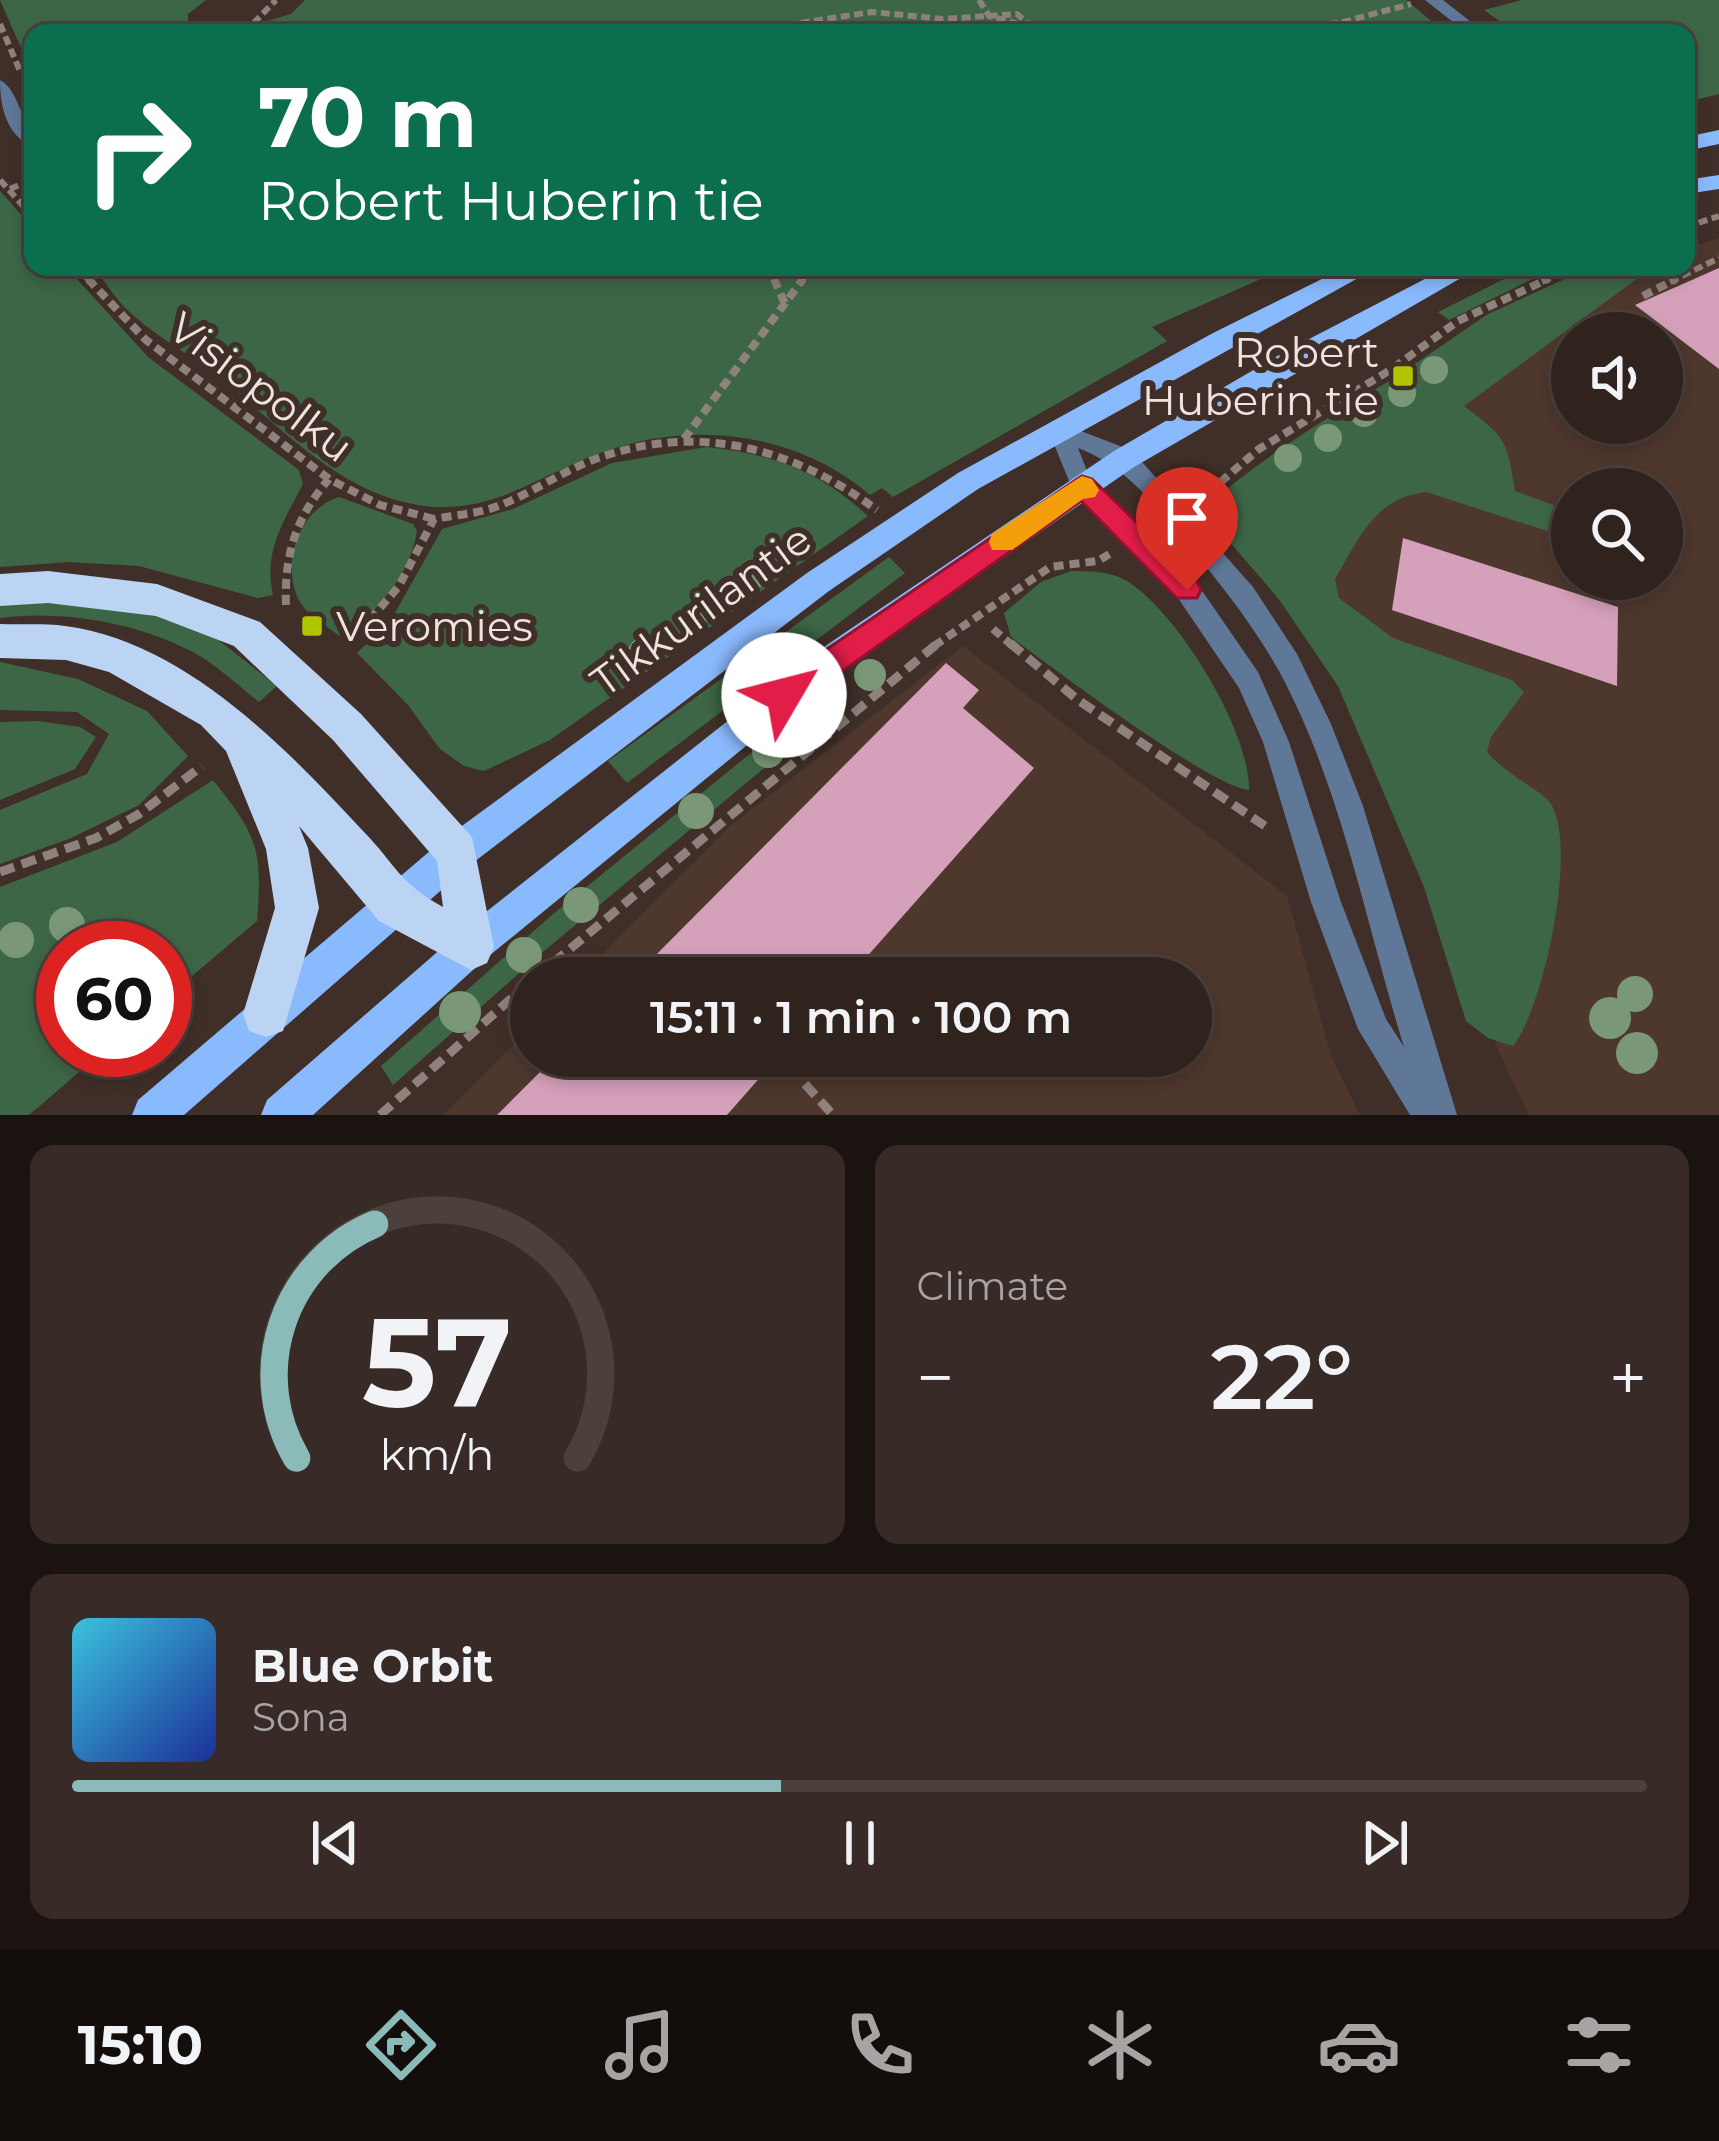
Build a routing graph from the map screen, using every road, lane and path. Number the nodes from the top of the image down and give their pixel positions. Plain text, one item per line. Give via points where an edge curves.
1 (276, 0) edge
2 (873, 0) edge
3 (979, 0) edge
4 (1428, 0) edge
5 (1012, 2) edge
6 (872, 12) junction
7 (1017, 14) junction
8 (989, 16) junction
9 (0, 24) edge
10 (253, 24) edge
11 (793, 24) edge
12 (1016, 24) edge
13 (1029, 24) edge
14 (1329, 24) edge
15 (1464, 24) edge
16 (23, 78) dead end
17 (0, 85) edge
18 (24, 133) edge
19 (0, 180) edge
20 (24, 183) edge
21 (10, 189) junction
22 (24, 206) edge
23 (85, 276) edge
24 (772, 276) edge
25 (806, 276) edge
26 (1348, 276) edge
27 (1451, 276) edge
28 (1556, 276) edge
29 (1683, 276) edge
30 (1643, 296) dead end
31 (786, 306) junction
32 (1396, 363) junction
33 (1403, 376) dead end
34 (1060, 433) junction
35 (683, 441) junction
36 (1124, 460) junction
37 (329, 479) junction
38 (1082, 486) junction
39 (878, 511) dead end
40 (1176, 515) junction
41 (434, 519) junction
42 (1134, 540) junction
43 (0, 590) edge
44 (286, 605) dead end
45 (993, 628) dead end
46 (0, 641) edge
47 (349, 644) dead end
48 (234, 730) junction
49 (202, 766) dead end
50 (1274, 832) dead end
51 (457, 852) junction
52 (0, 872) edge
53 (395, 905) junction
54 (470, 947) junction
55 (560, 957) edge
56 (510, 1000) edge
57 (266, 1014) junction
58 (806, 1084) dead end
59 (152, 1115) edge
60 (282, 1115) edge
61 (380, 1115) edge
62 (833, 1115) edge
63 (1429, 1115) edge
64 (1441, 1115) edge

1 - 10 path
2 - 6 path
3 - 8 path
4 - 14 path
4 - 15 street
5 - 7 path
6 - 8 path
6 - 11 path
7 - 8 path
7 - 13 path
8 - 12 path
9 - 16 path
17 - 18 street
19 - 21 path
20 - 21 path
21 - 22 path
23 - 37 path, Visiopolku via 146,340
24 - 31 path
25 - 31 path
26 - 34 main road, Tikkurilantie
27 - 36 main road
28 - 32 path via 1459,321
29 - 30 path
31 - 35 path
32 - 33 path
32 - 40 path via 1266,441
34 - 36 street
34 - 38 street
34 - 51 main road, Tikkurilantie via 968,481 818,582
35 - 39 path via 728,441 808,462
35 - 41 path via 591,460 493,509
36 - 38 main road
36 - 40 street
37 - 41 path, Visiopolku via 380,505
37 - 44 path via 306,504 285,550
38 - 42 street
38 - 54 main road via 817,669
40 - 64 street via 1232,572 1321,721 1366,844
41 - 47 path via 409,576
42 - 55 path via 1098,561 1050,567 916,658
42 - 63 street via 1187,590 1264,710 1374,1029
43 - 51 highway via 48,587 157,600 248,634 347,727
45 - 50 path via 1078,700
46 - 48 highway via 66,643 118,657
48 - 53 highway
48 - 57 highway via 287,848 297,908
49 - 52 path via 96,838
51 - 53 main road, Tikkurilantie
51 - 54 highway
53 - 54 highway
53 - 57 main road, Tikkurilantie
54 - 60 main road
56 - 61 path
57 - 59 main road, Tikkurilantie
58 - 62 path

